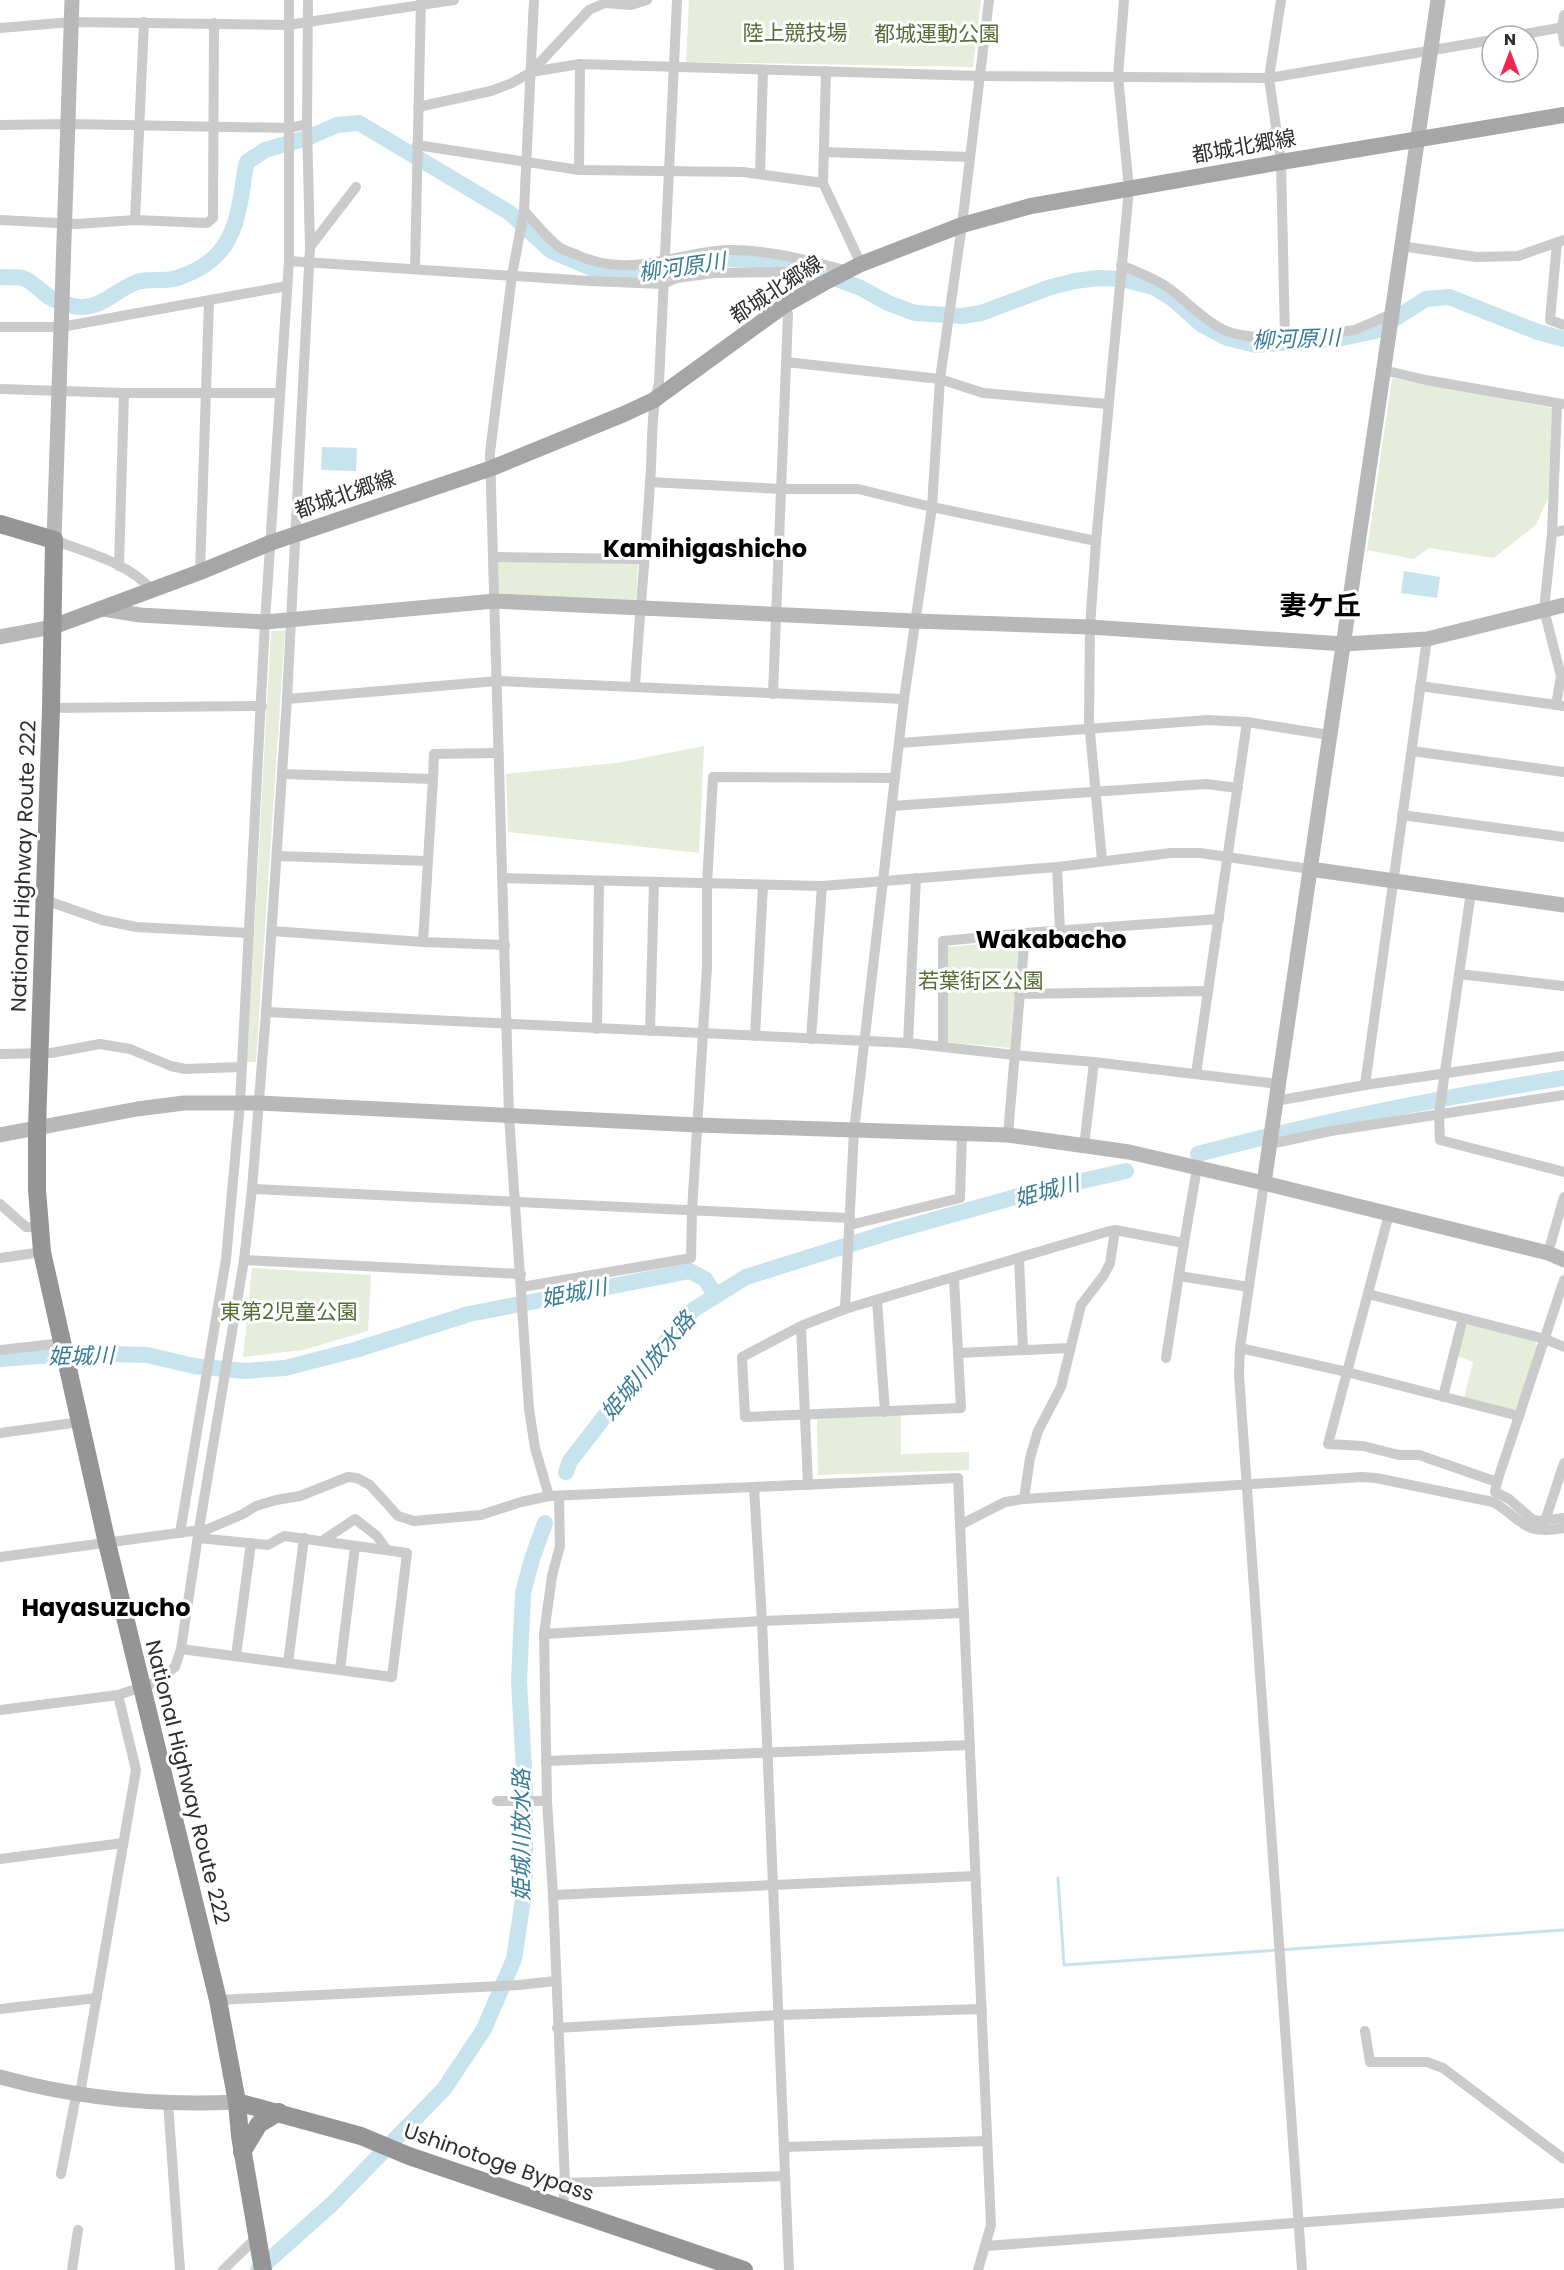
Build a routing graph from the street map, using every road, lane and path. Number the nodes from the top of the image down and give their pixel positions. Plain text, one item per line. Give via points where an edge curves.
1 (72, 0) edge
2 (289, 0) edge
3 (308, 0) edge
4 (454, 0) edge
5 (534, 0) edge
6 (647, 0) edge
7 (677, 0) edge
8 (988, 0) edge
9 (1124, 0) edge
10 (1281, 0) edge
11 (1438, 0) edge
12 (421, 2) edge
13 (1564, 15) edge
14 (308, 21) junction
15 (71, 22) junction
16 (144, 22) junction
17 (214, 23) junction
18 (288, 25) junction
19 (1563, 27) edge
20 (0, 28) edge
21 (1540, 31) edge
22 (1480, 42) edge
23 (1564, 42) edge
24 (1431, 50) junction
25 (580, 64) junction
26 (675, 68) junction
27 (763, 70) junction
28 (826, 71) junction
29 (531, 72) junction
30 (980, 76) junction
31 (1118, 76) junction
32 (1269, 78) junction
33 (418, 107) junction
34 (1564, 116) edge
35 (69, 124) junction
36 (307, 124) junction
37 (0, 125) edge
38 (138, 125) junction
39 (213, 128) junction
40 (290, 128) junction
41 (1417, 140) junction
42 (417, 145) junction
43 (824, 152) junction
44 (970, 157) junction
45 (1281, 162) junction
46 (527, 163) junction
47 (579, 170) junction
48 (669, 170) junction
49 (760, 174) junction
50 (823, 183) junction
51 (356, 187) dead end
52 (1129, 189) junction
53 (523, 212) junction
54 (0, 220) edge
55 (135, 220) junction
56 (64, 224) junction
57 (962, 225) junction
58 (1560, 241) edge
59 (1401, 246) junction
60 (310, 247) junction
61 (665, 260) junction
62 (289, 261) junction
63 (308, 262) junction
64 (415, 269) junction
65 (1121, 269) junction
66 (850, 270) junction
67 (512, 275) junction
68 (664, 280) junction
69 (820, 285) junction
70 (287, 286) junction
71 (209, 301) junction
72 (785, 305) junction
73 (1391, 314) junction
74 (61, 321) junction
75 (1564, 325) edge
76 (0, 327) edge
77 (1285, 339) junction
78 (786, 362) junction
79 (1383, 370) junction
80 (940, 379) junction
81 (0, 389) edge
82 (59, 392) junction
83 (205, 392) junction
84 (124, 393) junction
85 (279, 393) junction
86 (654, 400) junction
87 (1108, 404) junction
88 (1561, 404) edge
89 (492, 468) junction
90 (650, 482) junction
91 (782, 489) junction
92 (932, 507) junction
93 (0, 524) edge
94 (1564, 530) edge
95 (1552, 533) junction
96 (295, 535) junction
97 (54, 540) junction
98 (1096, 541) junction
99 (270, 543) junction
100 (494, 557) junction
101 (643, 559) junction
102 (119, 566) junction
103 (200, 572) junction
104 (151, 589) junction
105 (495, 601) junction
106 (1564, 605) edge
107 (639, 608) junction
108 (103, 609) junction
109 (1544, 610) junction
110 (776, 614) junction
111 (292, 619) junction
112 (914, 621) junction
113 (265, 622) junction
114 (52, 627) junction
115 (1090, 627) junction
116 (0, 637) edge
117 (1427, 639) junction
118 (1344, 644) junction
119 (1559, 653) edge
120 (497, 681) junction
121 (1420, 686) junction
122 (635, 687) junction
123 (773, 694) junction
124 (287, 699) junction
125 (904, 699) junction
126 (1560, 705) edge
127 (262, 706) junction
128 (51, 708) junction
129 (1247, 722) junction
130 (1090, 728) junction
131 (1329, 735) junction
132 (900, 743) junction
133 (1412, 751) junction
134 (497, 753) junction
135 (1564, 772) edge
136 (283, 774) junction
137 (895, 778) junction
138 (433, 780) junction
139 (1238, 788) junction
140 (1097, 791) junction
141 (892, 806) junction
142 (1402, 815) junction
143 (1564, 837) edge
144 (277, 856) junction
145 (1227, 856) junction
146 (1102, 860) junction
147 (427, 861) junction
148 (1057, 867) junction
149 (1310, 869) junction
150 (502, 878) junction
151 (916, 878) junction
152 (599, 881) junction
153 (882, 881) junction
154 (1392, 881) junction
155 (654, 882) junction
156 (707, 884) junction
157 (763, 885) junction
158 (822, 886) junction
159 (1471, 892) junction
160 (45, 900) junction
161 (1564, 905) edge
162 (1219, 919) junction
163 (272, 931) junction
164 (1060, 931) junction
165 (249, 933) junction
166 (1025, 933) junction
167 (423, 942) junction
168 (506, 945) junction
169 (1459, 974) junction
170 (1564, 986) edge
171 (1208, 991) junction
172 (1019, 994) junction
173 (266, 1012) junction
174 (506, 1024) junction
175 (597, 1029) junction
176 (650, 1031) junction
177 (703, 1035) junction
178 (755, 1036) junction
179 (811, 1039) junction
180 (866, 1041) junction
181 (908, 1043) junction
182 (943, 1047) junction
183 (39, 1053) junction
184 (0, 1054) edge
185 (1014, 1055) junction
186 (1564, 1056) edge
187 (1094, 1062) junction
188 (242, 1067) junction
189 (1196, 1074) junction
190 (1446, 1074) junction
191 (1278, 1084) junction
192 (1365, 1085) junction
193 (1564, 1095) edge
194 (240, 1103) junction
195 (259, 1103) junction
196 (1275, 1103) junction
197 (1439, 1113) junction
198 (509, 1116) junction
199 (697, 1125) junction
200 (37, 1128) junction
201 (854, 1131) junction
202 (962, 1133) junction
203 (0, 1135) edge
204 (1008, 1135) junction
205 (1271, 1140) junction
206 (1084, 1146) junction
207 (1197, 1168) junction
208 (1564, 1172) edge
209 (1264, 1183) junction
210 (252, 1189) junction
211 (1564, 1197) edge
212 (515, 1202) junction
213 (0, 1204) edge
214 (692, 1211) junction
215 (1389, 1214) junction
216 (850, 1221) junction
217 (38, 1227) junction
218 (1115, 1230) junction
219 (1184, 1242) junction
220 (42, 1252) junction
221 (1548, 1253) junction
222 (0, 1258) edge
223 (1019, 1258) junction
224 (244, 1260) junction
225 (1564, 1260) edge
226 (520, 1274) junction
227 (1179, 1276) junction
228 (954, 1278) junction
229 (1564, 1280) edge
230 (1249, 1287) junction
231 (522, 1292) junction
232 (1368, 1294) junction
233 (878, 1300) junction
234 (845, 1309) junction
235 (1463, 1318) junction
236 (801, 1326) junction
237 (1545, 1339) junction
238 (63, 1343) junction
239 (1564, 1347) edge
240 (1069, 1348) junction
241 (1240, 1348) junction
242 (0, 1350) edge
243 (1023, 1350) junction
244 (958, 1353) junction
245 (1166, 1358) dead end
246 (1347, 1372) junction
247 (1443, 1397) junction
248 (885, 1412) junction
249 (806, 1414) junction
250 (1519, 1416) junction
251 (81, 1422) junction
252 (0, 1433) edge
253 (1564, 1463) edge
254 (1497, 1482) junction
255 (1245, 1484) junction
256 (808, 1485) junction
257 (754, 1487) junction
258 (554, 1496) junction
259 (1024, 1499) junction
260 (1564, 1518) edge
261 (1545, 1521) junction
262 (960, 1525) junction
263 (1564, 1528) edge
264 (180, 1533) junction
265 (198, 1534) junction
266 (304, 1539) junction
267 (322, 1541) junction
268 (107, 1543) junction
269 (251, 1543) junction
270 (355, 1545) junction
271 (386, 1549) junction
272 (0, 1557) edge
273 (964, 1613) junction
274 (762, 1621) junction
275 (544, 1634) junction
276 (182, 1649) junction
277 (236, 1656) junction
278 (288, 1663) junction
279 (340, 1670) junction
280 (142, 1687) junction
281 (118, 1695) junction
282 (0, 1710) edge
283 (970, 1745) junction
284 (768, 1753) junction
285 (546, 1761) junction
286 (497, 1801) dead end
287 (541, 1801) junction
288 (123, 1843) junction
289 (0, 1859) edge
290 (975, 1876) junction
291 (773, 1885) junction
292 (553, 1895) junction
293 (556, 1981) junction
294 (97, 1998) junction
295 (218, 2000) junction
296 (0, 2009) edge
297 (982, 2009) junction
298 (779, 2015) junction
299 (557, 2028) junction
300 (1365, 2031) dead end
301 (0, 2077) edge
302 (80, 2094) junction
303 (168, 2102) junction
304 (237, 2102) junction
305 (279, 2112) junction
306 (987, 2141) junction
307 (784, 2147) junction
308 (242, 2152) junction
309 (1564, 2159) edge
310 (61, 2174) dead end
311 (785, 2176) junction
312 (565, 2183) junction
313 (1564, 2204) edge
314 (563, 2209) junction
315 (1298, 2222) junction
316 (78, 2230) dead end
317 (258, 2243) junction
318 (986, 2246) junction
319 (72, 2270) edge
320 (180, 2270) edge
321 (223, 2270) edge
322 (263, 2270) edge
323 (744, 2270) edge
324 (789, 2270) edge
325 (978, 2270) edge
326 (1302, 2270) edge

1 - 15 street
2 - 18 street
3 - 14 street
4 - 12 street
5 - 29 street
6 - 29 street via 631,5 605,3 589,10
7 - 26 street
8 - 30 street
9 - 31 street
10 - 32 street
11 - 24 street
12 - 14 street
12 - 33 street
13 - 19 street
14 - 18 street
14 - 36 street
15 - 16 street
15 - 20 street
15 - 35 street
16 - 17 street
16 - 38 street
17 - 18 street
17 - 39 street
18 - 40 street
19 - 21 street
19 - 23 street
22 - 24 street
24 - 32 street
24 - 41 street
25 - 26 street
25 - 29 street
25 - 47 street
26 - 27 street
26 - 48 street
27 - 28 street
27 - 49 street
28 - 30 street
28 - 43 street
29 - 33 street via 491,92
29 - 46 street
30 - 31 street
30 - 44 street
31 - 32 street
31 - 52 street
32 - 45 street
33 - 42 street
34 - 41 main road, 都城北郷線
35 - 37 street
35 - 38 street
35 - 56 street
36 - 40 street
36 - 60 street
38 - 39 street
38 - 55 street
39 - 40 street
39 - 55 street via 213,218 207,223
40 - 62 street
41 - 45 main road, 都城北郷線
41 - 59 street
42 - 46 street
42 - 64 street
43 - 44 street
43 - 50 street
44 - 57 street
45 - 52 main road, 都城北郷線
45 - 77 street
46 - 47 street
46 - 53 street
47 - 48 street
48 - 49 street
48 - 61 street
49 - 50 street
50 - 66 street
51 - 60 street
52 - 57 main road, 都城北郷線 via 1031,206
52 - 65 street
53 - 61 street via 559,247 584,258 630,267
53 - 67 street
54 - 56 street
55 - 56 street
56 - 74 street
57 - 66 main road, 都城北郷線
57 - 80 street
58 - 59 street via 1518,256 1476,257
58 - 75 street via 1550,320
59 - 73 street
60 - 63 street
61 - 66 street via 729,250
61 - 68 street
62 - 63 street
62 - 70 street
63 - 64 street
63 - 96 street
64 - 67 street
65 - 77 street via 1147,276 1206,320 1226,330
65 - 87 street
66 - 69 main road, 都城北郷線
67 - 68 street
67 - 89 street via 490,453
68 - 69 street via 714,273 790,272
68 - 86 street via 659,383
69 - 72 main road, 都城北郷線
70 - 71 street
70 - 85 street
71 - 74 street
71 - 83 street
72 - 78 street
72 - 86 main road, 都城北郷線
73 - 77 street via 1355,330
73 - 79 street
74 - 76 street
74 - 82 street
78 - 80 street
78 - 91 street
79 - 88 street
79 - 118 street
80 - 87 street via 983,393
80 - 92 street
81 - 82 street
82 - 84 street
82 - 97 street
83 - 84 street
83 - 85 street
83 - 103 street
84 - 102 street
85 - 99 street
86 - 89 main road, 都城北郷線
86 - 90 street
87 - 98 street
88 - 95 street
89 - 96 main road, 都城北郷線
89 - 100 street
90 - 91 street
90 - 101 street
91 - 92 street via 858,489
91 - 110 street
92 - 98 street
92 - 112 street
93 - 97 highway
94 - 95 street
95 - 109 street
96 - 99 main road, 都城北郷線
96 - 111 street
97 - 102 street
97 - 114 highway, National Highway Route 222
98 - 115 street
99 - 103 main road, 都城北郷線
99 - 113 street
100 - 101 street
100 - 105 street
101 - 107 street
102 - 104 street via 141,578
103 - 104 main road, 都城北郷線
104 - 108 main road, 都城北郷線
105 - 107 street
105 - 111 street
105 - 120 street
106 - 109 street
107 - 110 street
107 - 122 street
108 - 113 street via 140,615
108 - 114 main road, 都城北郷線
109 - 117 street
109 - 119 street
110 - 112 street
110 - 123 street
111 - 113 street
111 - 124 street
112 - 115 street
112 - 125 street
113 - 127 street
114 - 116 street
114 - 128 highway, National Highway Route 222
115 - 118 street
115 - 130 street
117 - 118 street
117 - 121 street
118 - 131 street
119 - 126 street
120 - 122 street
120 - 124 street
120 - 134 street
121 - 126 street
121 - 133 street
122 - 123 street
123 - 125 street
124 - 136 street
125 - 132 street
127 - 128 street
127 - 165 street
128 - 160 highway, National Highway Route 222
129 - 130 street via 1208,720
129 - 131 street
129 - 139 street
130 - 132 street
130 - 140 street
131 - 149 street
132 - 137 street
133 - 135 street
133 - 142 street
134 - 138 street via 434,754
134 - 150 street
136 - 138 street
136 - 144 street
137 - 141 street
137 - 156 street via 713,777
138 - 147 street
139 - 140 street via 1206,784
139 - 145 street
140 - 141 street
140 - 146 street
141 - 153 street
142 - 143 street
142 - 154 street
144 - 147 street
144 - 163 street
145 - 146 street via 1171,853
145 - 149 street
145 - 162 street
146 - 148 street
147 - 167 street
148 - 151 street
148 - 164 street
149 - 154 street
149 - 191 street
150 - 152 street
150 - 168 street
151 - 153 street
151 - 181 street
152 - 155 street
152 - 175 street
153 - 158 street
153 - 180 street
154 - 159 street
154 - 192 street
155 - 156 street
155 - 176 street
156 - 157 street
156 - 177 street
157 - 158 street
157 - 178 street
158 - 179 street
159 - 161 street
159 - 169 street
160 - 165 street via 136,927
160 - 183 highway, National Highway Route 222
162 - 164 street
162 - 171 street
163 - 167 street
163 - 173 street
164 - 166 street
165 - 188 street
166 - 172 street
166 - 182 street via 943,941
167 - 168 street
168 - 174 street
169 - 170 street
169 - 190 street
171 - 172 street
171 - 189 street
172 - 185 street
173 - 174 street
173 - 195 street
174 - 175 street
174 - 198 street
175 - 176 street
176 - 177 street
177 - 178 street
177 - 199 street
178 - 179 street
179 - 180 street
180 - 181 street
180 - 201 street
181 - 182 street
182 - 185 street
183 - 184 street
183 - 188 street via 100,1044 130,1049 184,1069
183 - 200 highway, National Highway Route 222
185 - 187 street
185 - 204 street
186 - 190 street
187 - 189 street
187 - 206 street
188 - 194 street
189 - 191 street
190 - 192 street
190 - 197 street
191 - 196 street
192 - 196 street
193 - 197 street
194 - 195 street
194 - 200 street via 184,1103
194 - 264 street via 226,1259
195 - 198 street
195 - 210 street
196 - 205 street
197 - 205 street
197 - 208 street via 1440,1140
198 - 199 street
198 - 212 street
199 - 201 street
199 - 214 street
200 - 203 street
200 - 217 highway, National Highway Route 222
201 - 202 street
201 - 216 street
202 - 204 street
202 - 216 street via 960,1198
204 - 206 street
205 - 209 street
206 - 207 street
207 - 209 street
207 - 219 street
209 - 215 street
209 - 230 street
210 - 212 street
210 - 224 street
211 - 221 street
212 - 214 street
212 - 226 street
213 - 217 street via 26,1227
214 - 216 street
214 - 231 street via 691,1258
215 - 221 street
215 - 232 street
216 - 234 street
217 - 220 highway, National Highway Route 222
218 - 219 street
218 - 223 street
218 - 240 street via 1110,1263 1081,1305
219 - 227 street
220 - 222 street
220 - 238 highway, National Highway Route 222
221 - 225 street
223 - 228 street
223 - 243 street
224 - 226 street
224 - 265 street
226 - 231 street
227 - 230 street
227 - 245 street
228 - 233 street
228 - 244 street
229 - 237 street
230 - 241 street
231 - 258 street via 532,1432
232 - 235 street
232 - 246 street
233 - 234 street
233 - 248 street
234 - 236 street
235 - 237 street
235 - 247 street
236 - 249 street
236 - 249 street via 742,1357 744,1417
237 - 239 street
237 - 250 street
238 - 242 street
238 - 251 highway, National Highway Route 222
240 - 243 street
240 - 259 street via 1061,1387 1038,1431
241 - 246 street
241 - 255 street
243 - 244 street
244 - 248 street via 961,1408
246 - 247 street
246 - 254 street via 1328,1444 1419,1455
247 - 250 street
248 - 249 street
249 - 256 street
250 - 254 street
251 - 252 street
251 - 268 highway, National Highway Route 222
253 - 261 street
254 - 261 street via 1495,1492 1532,1519
255 - 259 street
255 - 263 street via 1376,1478 1493,1502 1524,1526 1538,1531
255 - 315 street
256 - 257 street
256 - 262 street via 958,1478
257 - 258 street
257 - 274 street
258 - 265 street via 481,1515 414,1521 398,1516 370,1485 348,1477 300,1496 256,1506
258 - 275 street via 560,1546
259 - 262 street via 1005,1502
260 - 261 street
262 - 273 street
264 - 265 street
264 - 268 street
265 - 269 street
265 - 276 street
266 - 267 street
266 - 269 street via 284,1536 268,1545
266 - 278 street
267 - 270 street
267 - 271 street via 355,1519 377,1536
268 - 272 street
268 - 280 highway, National Highway Route 222
269 - 277 street
270 - 271 street
270 - 279 street
271 - 279 street via 407,1553 392,1677
273 - 274 street
273 - 283 street
274 - 275 street
274 - 284 street
275 - 285 street
276 - 277 street
276 - 280 street via 175,1667 157,1682
277 - 278 street
278 - 279 street
280 - 281 street
280 - 295 highway, National Highway Route 222
281 - 282 street
281 - 288 street via 136,1770
283 - 284 street
283 - 290 street
284 - 285 street
284 - 291 street
285 - 287 street
286 - 287 street
287 - 292 street
288 - 289 street
288 - 294 street
290 - 291 street
290 - 297 street
291 - 292 street
291 - 298 street
292 - 293 street
293 - 295 street
293 - 299 street
294 - 296 street
294 - 302 street
295 - 304 highway, National Highway Route 222
297 - 298 street
297 - 306 street
298 - 299 street
298 - 307 street
299 - 312 street
300 - 309 street via 1370,2062 1427,2062 1443,2068
301 - 302 street
302 - 303 street
302 - 310 street via 75,2101
303 - 304 street
303 - 320 street
304 - 305 highway, Ushinotoge Bypass
304 - 308 highway, National Highway Route 222
305 - 308 highway via 259,2124
305 - 314 highway, Ushinotoge Bypass via 361,2136
306 - 307 street
306 - 318 street via 991,2225
307 - 311 street
308 - 317 highway, National Highway Route 222
311 - 312 street
311 - 324 street
312 - 314 street
313 - 315 street
314 - 323 highway, Ushinotoge Bypass
315 - 318 street
315 - 326 street
316 - 319 street
317 - 321 street
317 - 322 highway, National Highway Route 222
318 - 325 street

